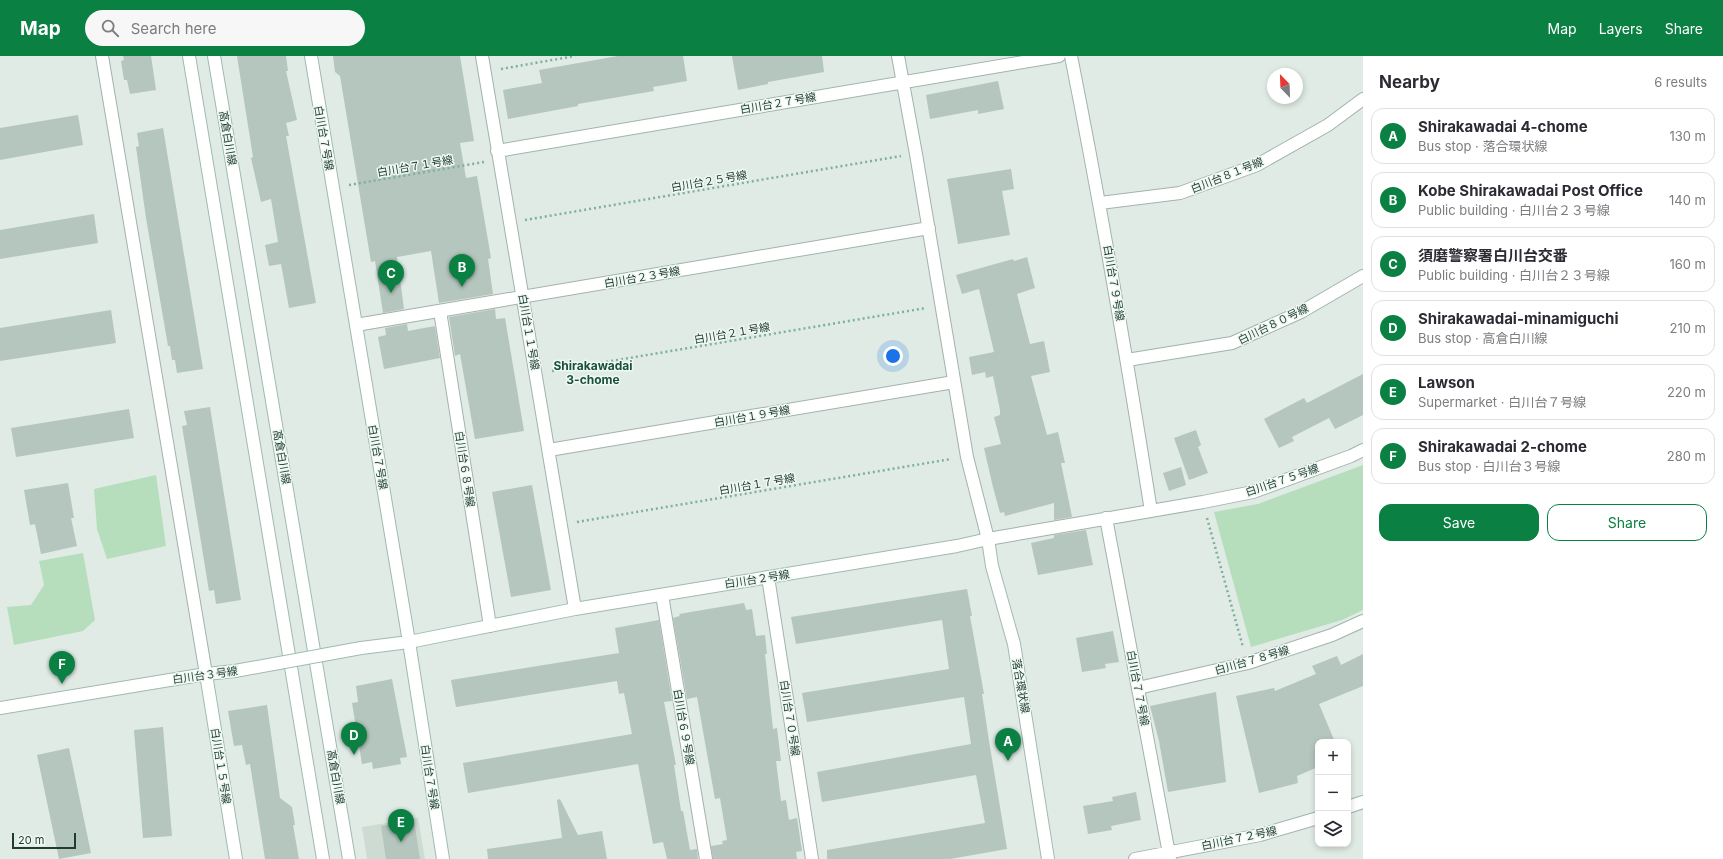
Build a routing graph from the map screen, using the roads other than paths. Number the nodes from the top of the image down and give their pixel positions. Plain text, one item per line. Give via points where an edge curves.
1 (102, 56) edge
2 (189, 56) edge
3 (214, 56) edge
4 (311, 56) edge
5 (482, 56) edge
6 (898, 56) edge
7 (1059, 56) edge
8 (1071, 56) edge
9 (999, 61) edge
10 (902, 82) junction
11 (1363, 99) edge
12 (498, 155) junction
13 (1100, 203) junction
14 (928, 228) junction
15 (1363, 276) edge
16 (523, 297) junction
17 (440, 311) junction
18 (356, 325) junction
19 (1127, 360) junction
20 (954, 382) junction
21 (549, 450) junction
22 (1363, 450) edge
23 (1151, 511) junction
24 (1106, 518) junction
25 (988, 539) junction
26 (768, 577) junction
27 (662, 595) junction
28 (575, 609) junction
29 (1363, 621) edge
30 (490, 626) junction
31 (409, 642) junction
32 (206, 674) junction
33 (1138, 688) junction
34 (0, 708) edge
35 (1363, 802) edge
36 (1351, 807) edge
37 (1315, 819) edge
38 (1170, 856) edge
39 (236, 859) edge
40 (324, 859) edge
41 (349, 859) edge
42 (443, 859) edge
43 (706, 859) edge
44 (812, 859) edge
45 (1048, 859) edge
46 (1135, 859) edge

1 - 32 street, 白川台１５号線
2 - 40 street
3 - 41 street, 高倉白川線
4 - 18 street, 白川台７号線
5 - 12 street, 白川台１１号線
6 - 10 street, 落合環状線
7 - 9 street, 白川台２７号線
8 - 13 street, 白川台７９号線
9 - 10 street, 白川台２７号線
10 - 12 street, 白川台２７号線
10 - 14 street, 落合環状線
11 - 13 street, 白川台８１号線 via 1328,125 1257,165 1180,193
12 - 16 street, 白川台１１号線
13 - 19 street, 白川台７９号線
14 - 16 street, 白川台２３号線
14 - 20 street, 落合環状線
15 - 19 street, 白川台８０号線 via 1301,312 1232,343
16 - 17 street, 白川台２３号線
16 - 21 street, 白川台１１号線
17 - 18 street, 白川台２３号線
17 - 30 street, 白川台６８号線
18 - 31 street, 白川台７号線
19 - 23 street, 白川台７９号線
20 - 21 street, 白川台１９号線
20 - 25 street, 落合環状線 via 967,457
21 - 28 street, 白川台１１号線
22 - 23 street, 白川台７５号線 via 1252,492
23 - 24 street, 白川台７５号線
24 - 25 street, 白川台２号線
24 - 33 street, 白川台７７号線
25 - 26 street, 白川台２号線
25 - 45 street, 落合環状線 via 992,566 1014,644
26 - 27 street, 白川台２号線
26 - 44 street, 白川台７０号線
27 - 28 street, 白川台２号線
27 - 43 street, 白川台６９号線
28 - 30 street, 白川台２号線
29 - 33 street, 白川台７８号線 via 1332,635 1248,663
30 - 31 street, 白川台２号線
31 - 32 street, 白川台３号線, bridge
31 - 42 street, 白川台７号線
32 - 34 street, 白川台３号線
32 - 39 street, 白川台１５号線
33 - 38 street, 白川台７７号線
35 - 36 street
37 - 38 street, 白川台７２号線
38 - 46 street, 白川台７２号線

